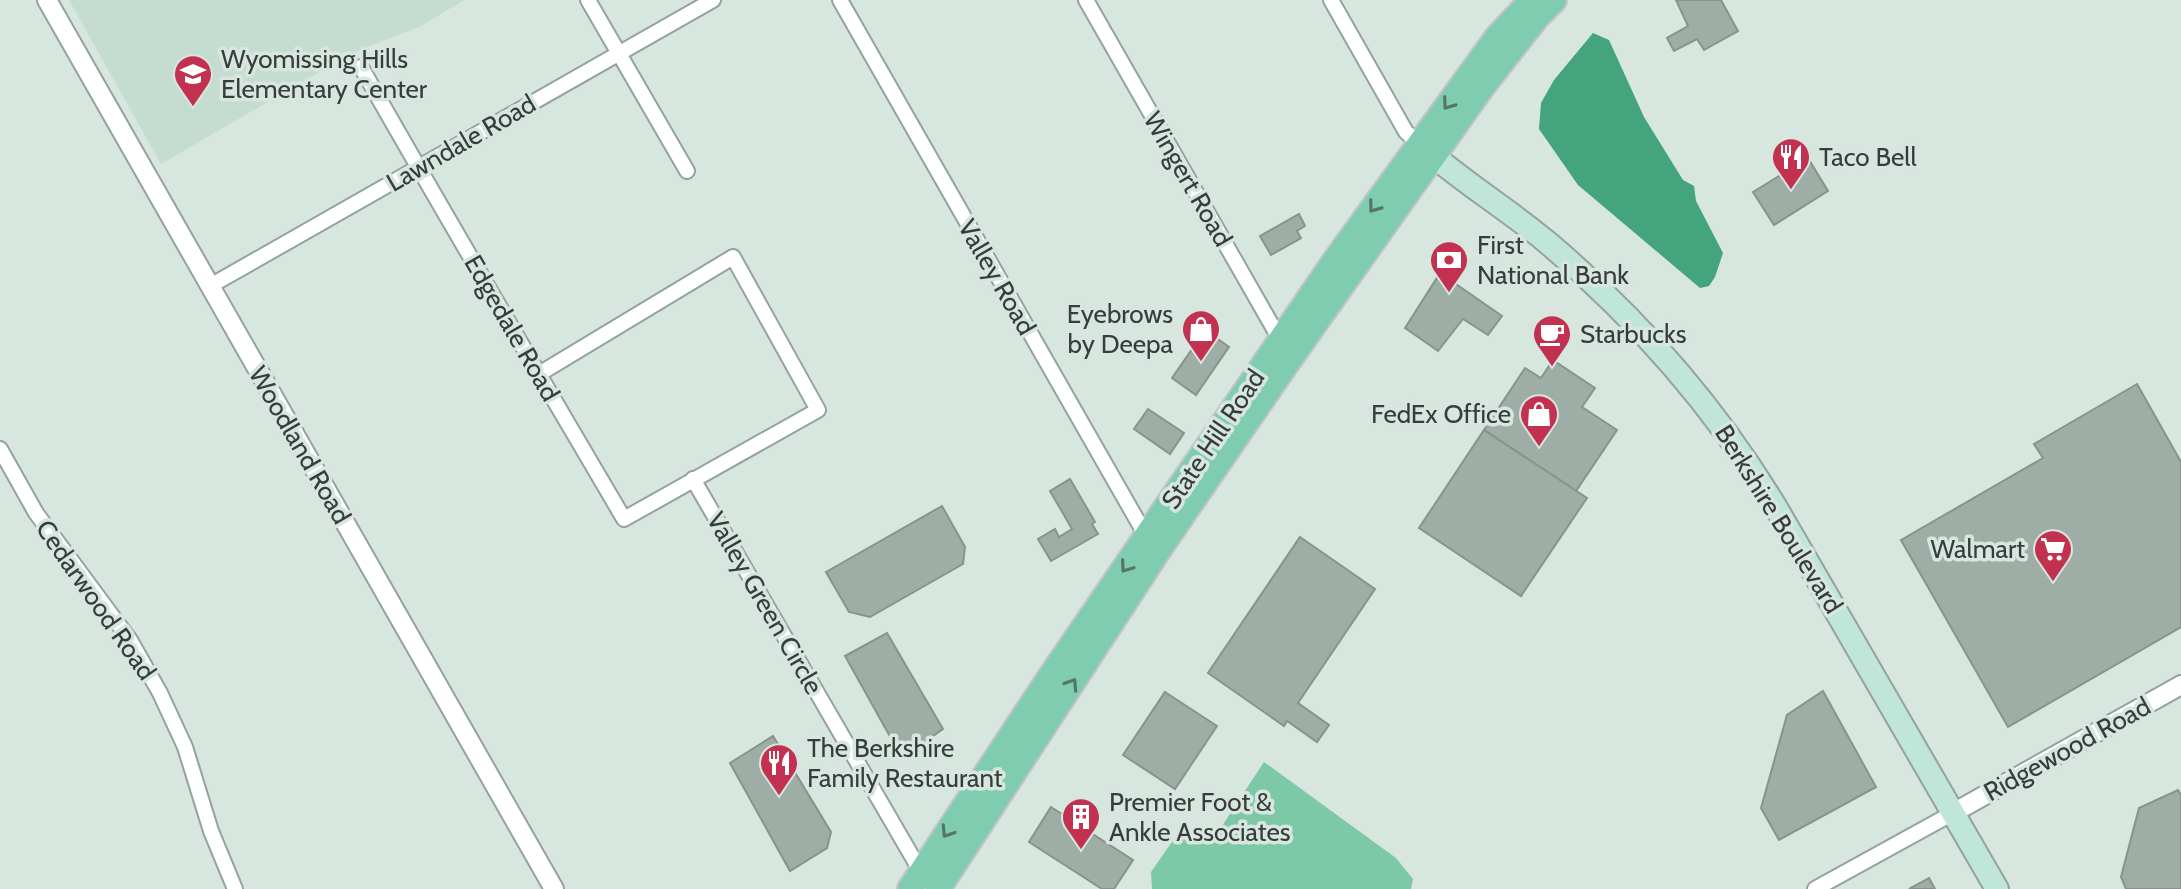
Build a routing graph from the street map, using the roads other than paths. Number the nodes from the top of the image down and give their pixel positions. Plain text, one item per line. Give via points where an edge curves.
1 (47, 0) edge
2 (588, 0) edge
3 (713, 0) edge
4 (840, 0) edge
5 (1086, 0) edge
6 (1331, 0) edge
7 (1532, 0) edge
8 (1554, 0) edge
9 (620, 53) junction
10 (361, 67) dead end
11 (1426, 150) junction
12 (418, 168) junction
13 (687, 171) dead end
14 (210, 286) junction
15 (1286, 348) junction
16 (539, 374) junction
17 (0, 449) edge
18 (693, 479) junction
19 (1153, 544) junction
20 (2181, 685) edge
21 (1953, 813) junction
22 (926, 885) edge
23 (235, 889) edge
24 (554, 889) edge
25 (1815, 889) edge
26 (1997, 889) edge

1 - 14 street, Woodland Road
2 - 9 street
3 - 9 street, Lawndale Road
4 - 19 street, Valley Road
5 - 15 street, Wingert Road
6 - 11 street via 1406,132
7 -> 11 main road, State Hill Road via 1498,36
8 - 11 main road, State Hill Road
9 - 12 street, Lawndale Road
9 - 13 street
10 - 12 street, Edgedale Road
11 - 15 main road, State Hill Road
11 - 21 main road, Berkshire Boulevard via 1589,279 1714,413 1742,452
12 - 14 street, Lawndale Road
12 - 16 street, Edgedale Road
14 - 24 street, Woodland Road
15 - 19 main road, State Hill Road
16 - 18 street, Edgedale Road via 624,519
16 - 18 street via 733,257 818,410
17 - 23 street, Cedarwood Road via 36,513 130,640 160,693 185,747
18 - 22 street, Valley Green Circle
19 - 22 main road, State Hill Road
20 - 21 street, Ridgewood Road
21 - 25 street
21 - 26 main road, Berkshire Boulevard

